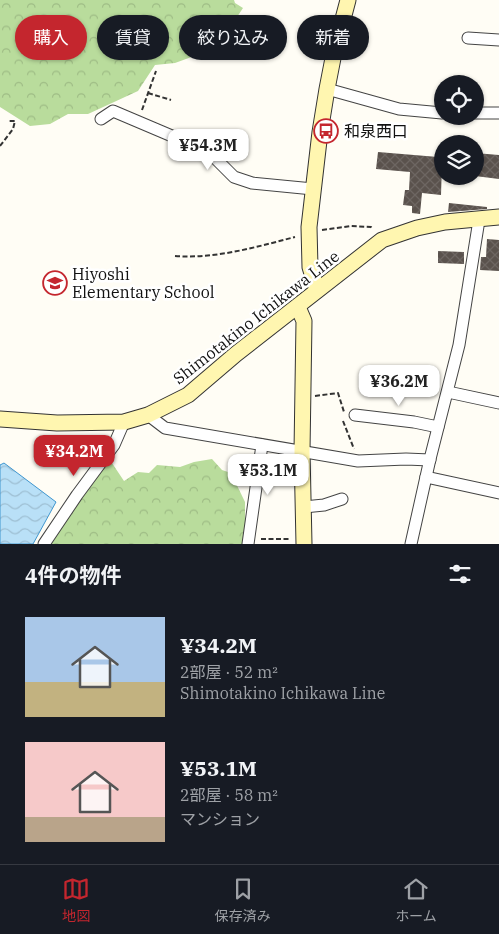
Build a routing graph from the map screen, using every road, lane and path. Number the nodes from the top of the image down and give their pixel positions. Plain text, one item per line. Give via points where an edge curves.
1 (348, 0) edge
2 (468, 38) dead end
3 (499, 40) edge
4 (156, 72) dead end
5 (327, 89) junction
6 (148, 93) junction
7 (171, 100) dead end
8 (434, 112) edge
9 (484, 113) edge
10 (499, 113) edge
11 (101, 119) dead end
12 (8, 121) dead end
13 (138, 122) junction
14 (0, 146) edge
15 (313, 189) junction
16 (499, 217) edge
17 (479, 220) junction
18 (308, 234) junction
19 (382, 240) junction
20 (175, 256) dead end
21 (317, 290) junction
22 (298, 307) junction
23 (448, 392) junction
24 (303, 398) junction
25 (499, 403) edge
26 (148, 415) junction
27 (350, 415) joint
28 (0, 418) edge
29 (343, 421) dead end
30 (124, 422) junction
31 (438, 427) junction
32 (262, 445) junction
33 (302, 451) junction
34 (430, 460) junction
35 (359, 461) junction
36 (426, 476) junction
37 (499, 493) edge
38 (342, 499) dead end
39 (304, 507) junction
40 (248, 541) edge
41 (304, 541) edge
42 (44, 544) edge
43 (411, 544) edge

1 - 5 main road
2 - 3 street
4 - 6 path
5 - 8 street via 398,109
5 - 15 main road
6 - 7 path
6 - 13 path
9 - 10 street
11 - 13 street via 112,110
12 - 14 path via 15,121 13,129
13 - 15 street via 197,144 234,177 252,183
15 - 18 main road
16 - 17 main road, Shimotakino Ichikawa Line
17 - 19 main road, Shimotakino Ichikawa Line via 444,222
17 - 23 street
18 - 19 path via 351,226 371,227
18 - 20 path via 233,252
18 - 21 main road via 310,267
19 - 21 main road, Shimotakino Ichikawa Line
21 - 22 main road, Shimotakino Ichikawa Line
22 - 24 main road via 304,321
22 - 26 main road, Shimotakino Ichikawa Line via 188,395
23 - 25 street
23 - 31 street
24 - 27 path via 338,393
24 - 33 main road
26 - 30 main road, Shimotakino Ichikawa Line
26 - 32 street via 165,428
27 - 31 street
28 - 30 main road, Shimotakino Ichikawa Line via 57,423
29 - 35 path
30 - 42 street via 114,445
31 - 34 street
32 - 33 street
32 - 40 street
33 - 35 street
33 - 39 main road
34 - 35 street
34 - 36 street
36 - 37 street
36 - 43 street
38 - 39 street
39 - 41 main road
40 - 41 path

